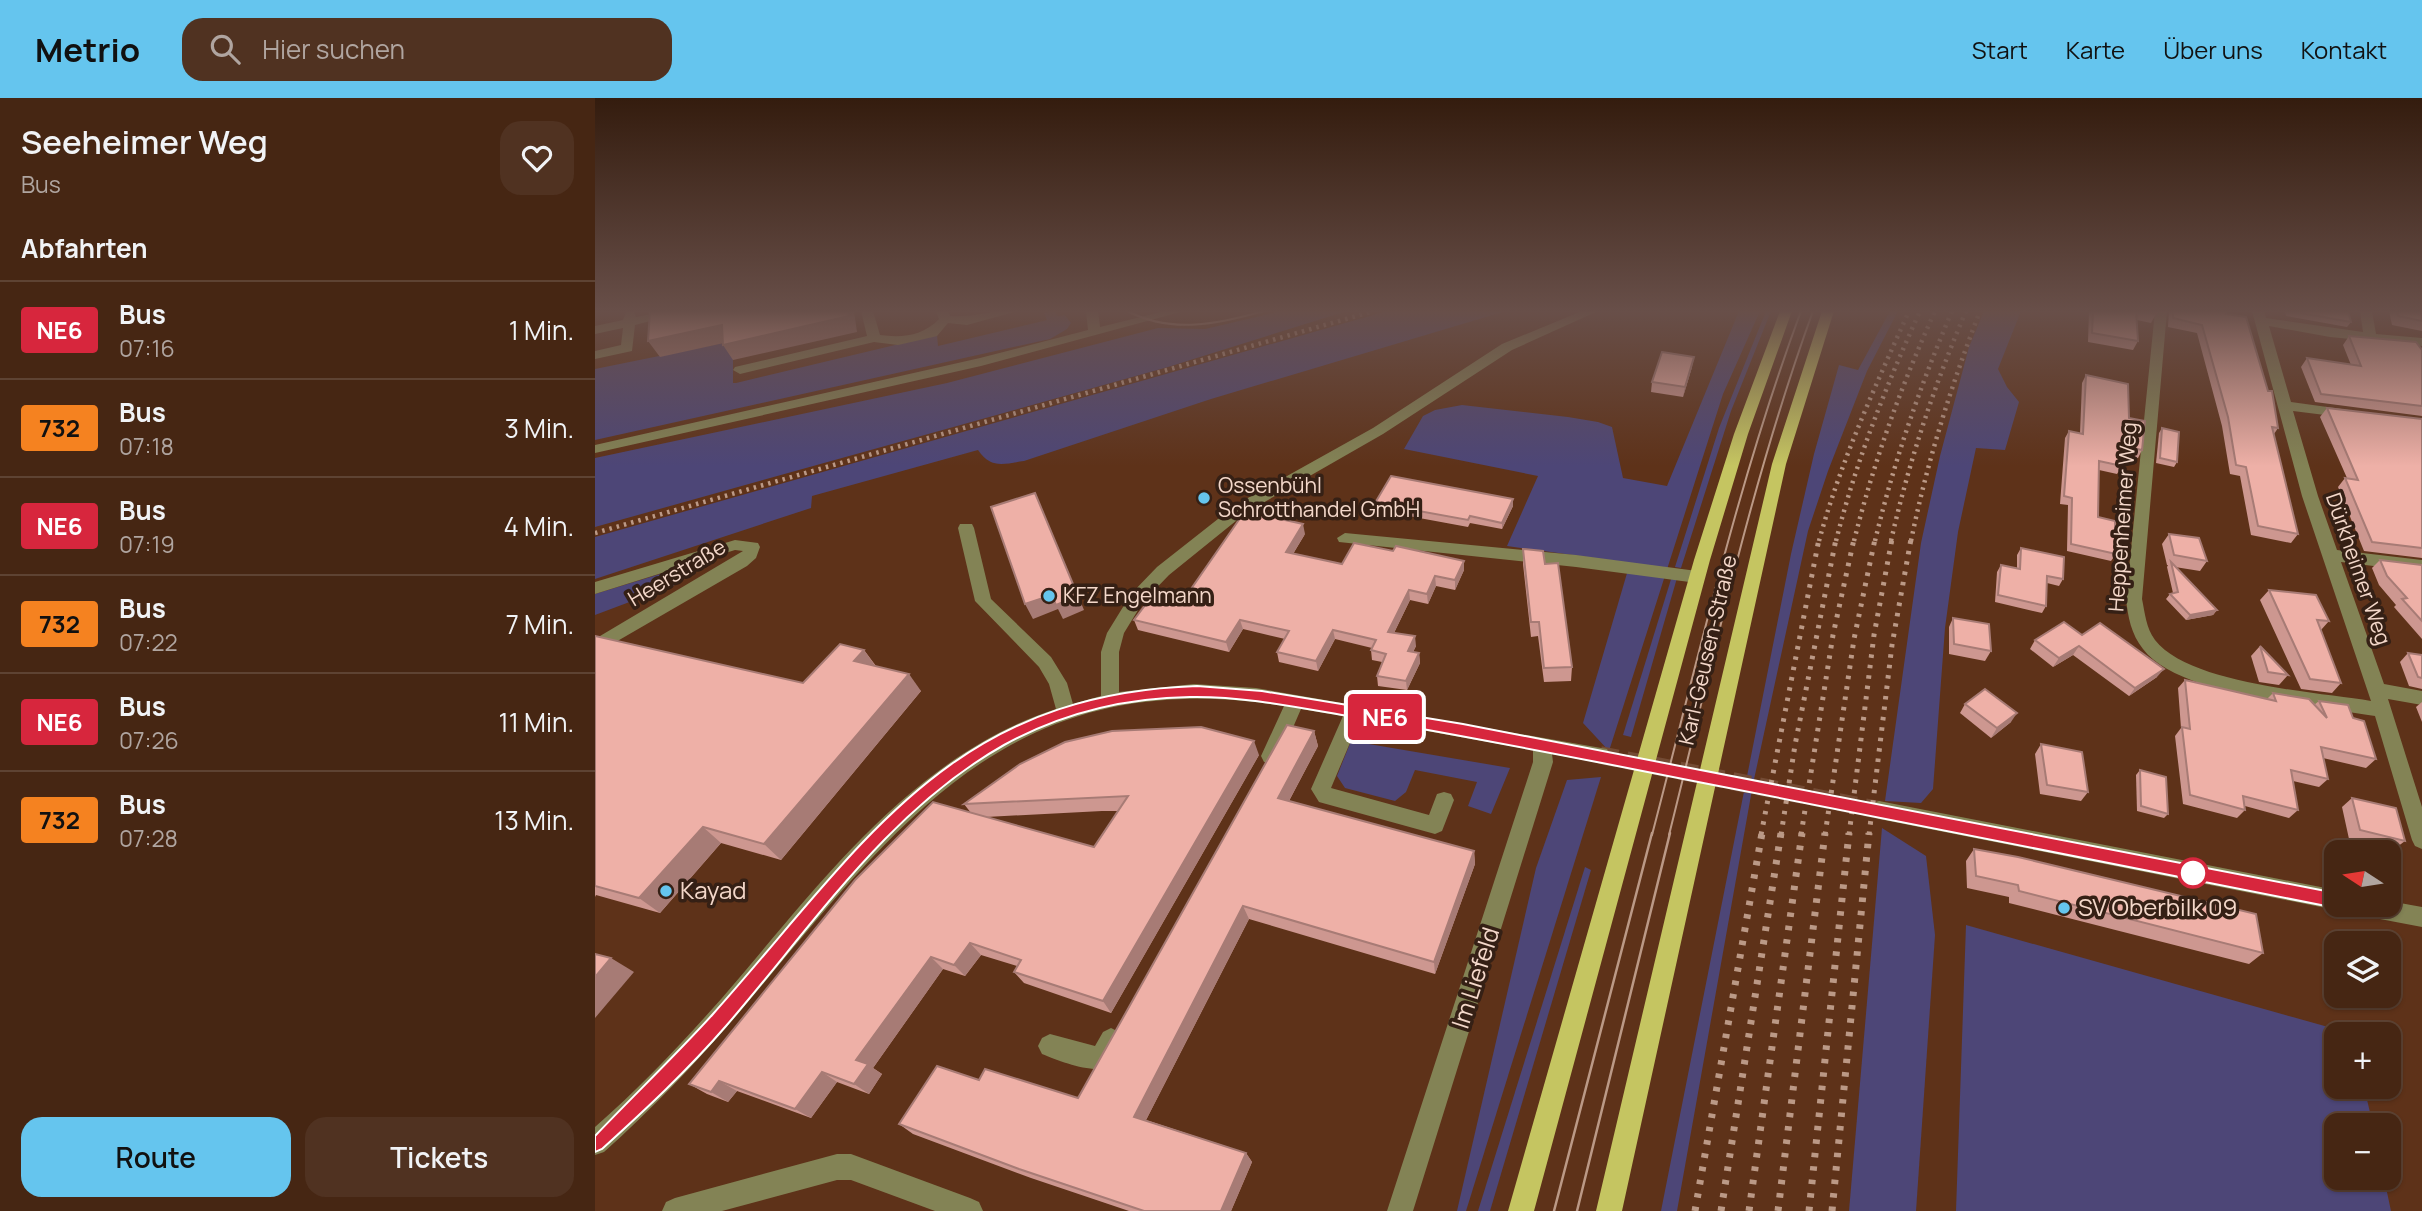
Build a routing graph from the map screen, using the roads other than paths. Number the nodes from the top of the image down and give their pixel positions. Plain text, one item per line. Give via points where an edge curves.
1 (770, 363) edge
2 (977, 363) edge
3 (1483, 363) edge
4 (1765, 363) edge
5 (1811, 363) edge
6 (2156, 363) edge
7 (2273, 363) edge
8 (740, 370) dead end
9 (2286, 406) junction
10 (2366, 417) edge
11 (595, 449) edge
12 (965, 528) dead end
13 (1345, 538) dead end
14 (2329, 555) junction
15 (2422, 566) edge
16 (1697, 577) junction
17 (595, 589) edge
18 (595, 647) edge
19 (2377, 690) junction
20 (2422, 698) edge
21 (1110, 700) junction
22 (1296, 702) junction
23 (2383, 710) junction
24 (1066, 711) junction
25 (1354, 712) junction
26 (1542, 744) junction
27 (1601, 755) tunnel mouth
28 (1258, 779) edge
29 (1444, 800) dead end
30 (1879, 810) tunnel mouth
31 (2422, 840) edge
32 (2324, 898) edge
33 (2401, 916) edge
34 (2420, 921) edge
35 (1121, 1022) edge
36 (1050, 1046) dead end
37 (595, 1143) edge
38 (675, 1211) edge
39 (970, 1211) edge
40 (1401, 1211) edge
41 (1521, 1211) edge
42 (1609, 1211) edge

1 - 8 street
2 - 11 street
3 - 21 street via 1378,431 1242,508 1163,571 1137,598 1116,633 1110,652
4 - 16 main road, Karl-Geusen-Straße
5 - 42 main road, Karl-Geusen-Straße via 1779,464 1747,597
6 - 23 street, Heppenheimer Weg via 2134,599 2136,625 2144,639 2168,662 2206,679
7 - 9 street, Dürkheimer Weg
9 - 10 street
9 - 14 street, Dürkheimer Weg
12 - 24 street via 983,601 1045,662 1058,683
13 - 16 street, Karl-Geusen-Straße
14 - 15 street
14 - 19 street, Dürkheimer Weg
16 - 41 main road, Karl-Geusen-Straße
17 - 18 street, Heerstraße via 735,545 752,547 741,562
19 - 20 street
19 - 23 street, Dürkheimer Weg
21 - 22 street via 1197,691
21 - 24 street
22 - 25 street
22 - 28 street
23 - 31 street, Dürkheimer Weg
24 - 37 street via 1002,739 926,790 855,859 664,1081
25 - 26 street
25 - 29 street via 1321,789 1326,796 1435,825
26 - 27 street
26 - 40 street, Im Liefeld via 1543,762 1520,841
30 - 32 street
33 - 34 street
35 - 36 street via 1101,1059
38 - 39 street via 851,1167

